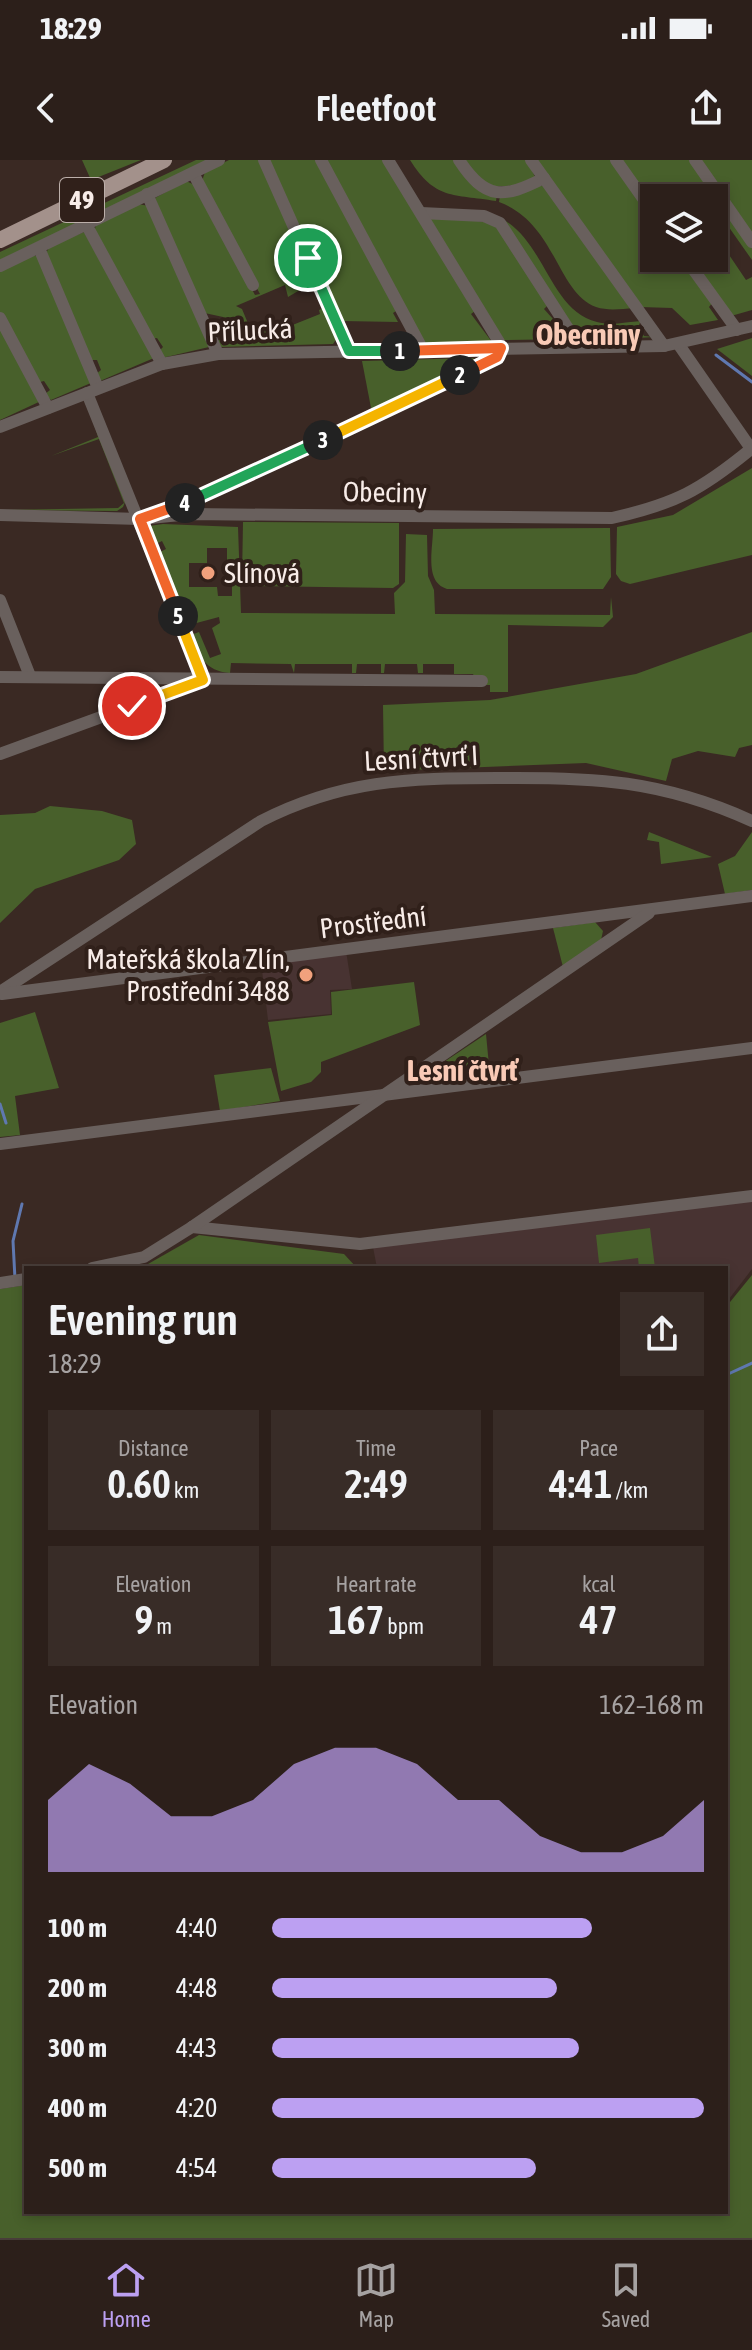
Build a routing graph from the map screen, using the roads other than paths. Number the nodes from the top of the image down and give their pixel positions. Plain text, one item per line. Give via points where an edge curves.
1 (164, 160) edge
2 (219, 160) edge
3 (264, 160) edge
4 (321, 160) edge
5 (388, 160) edge
6 (459, 160) edge
7 (531, 160) edge
8 (616, 160) edge
9 (695, 160) edge
10 (193, 173) junction
11 (544, 178) junction
12 (147, 194) junction
13 (640, 194) edge
14 (421, 213) junction
15 (86, 224) junction
16 (0, 240) edge
17 (752, 242) edge
18 (39, 248) junction
19 (0, 266) edge
20 (695, 272) edge
21 (253, 285) dead end
22 (0, 318) edge
23 (752, 326) edge
24 (737, 330) junction
25 (679, 345) junction
26 (664, 346) junction
27 (580, 347) junction
28 (501, 348) junction
29 (423, 350) junction
30 (349, 351) junction
31 (218, 354) junction
32 (162, 364) junction
33 (93, 390) junction
34 (48, 408) junction
35 (0, 427) edge
36 (752, 450) edge
37 (161, 514) junction
38 (0, 515) edge
39 (140, 519) junction
40 (0, 600) edge
41 (30, 676) junction
42 (0, 677) edge
43 (203, 680) junction
44 (482, 681) dead end
45 (0, 754) edge
46 (752, 821) edge
47 (752, 896) edge
48 (653, 910) junction
49 (598, 918) junction
50 (606, 942) junction
51 (54, 957) junction
52 (63, 986) junction
53 (0, 993) edge
54 (752, 1048) edge
55 (380, 1097) junction
56 (0, 1144) edge
57 (752, 1196) edge
58 (192, 1227) junction
59 (101, 1266) edge
60 (24, 1279) edge
61 (0, 1283) edge

1 - 16 main road, 49
2 - 10 street
3 - 30 street
4 - 29 street
5 - 14 street
6 - 11 street via 474,183 499,193 515,192
7 - 11 street
8 - 13 street
9 - 17 street
10 - 12 street
10 - 21 street
11 - 26 street
12 - 15 street
12 - 31 street
14 - 27 street via 484,216 500,223
14 - 28 street
15 - 18 street
15 - 32 street
18 - 19 street
18 - 33 street
20 - 24 street
22 - 34 street
23 - 24 street, Přílucká
24 - 25 street, Přílucká
25 - 26 street, Přílucká
25 - 36 street
26 - 27 street, Přílucká
27 - 28 street, Přílucká
28 - 29 street, Přílucká
28 - 37 street via 497,357
29 - 30 street, Přílucká
30 - 31 street, Přílucká
31 - 32 street, Přílucká
32 - 33 street, Přílucká
33 - 34 street, Přílucká
33 - 39 street
34 - 35 street, Přílucká
36 - 37 street, Obeciny via 675,502 612,518
37 - 39 street, Obeciny
38 - 39 street, Obeciny
39 - 43 street
40 - 41 street
41 - 42 street
41 - 43 street
43 - 44 street
43 - 45 street
46 - 51 street, Lesní čtvrť I via 679,793 582,777 394,779 356,785 305,800 261,821
47 - 48 street, Prostřední
48 - 49 street, Prostřední
48 - 50 street
49 - 50 street via 607,929
49 - 52 street, Prostřední
50 - 55 street
51 - 52 street via 49,973
51 - 53 street, Lesní čtvrť I
52 - 53 street, Prostřední
54 - 55 street
55 - 56 street
55 - 58 street
57 - 58 street via 360,1244
58 - 59 street via 144,1257
60 - 61 street

